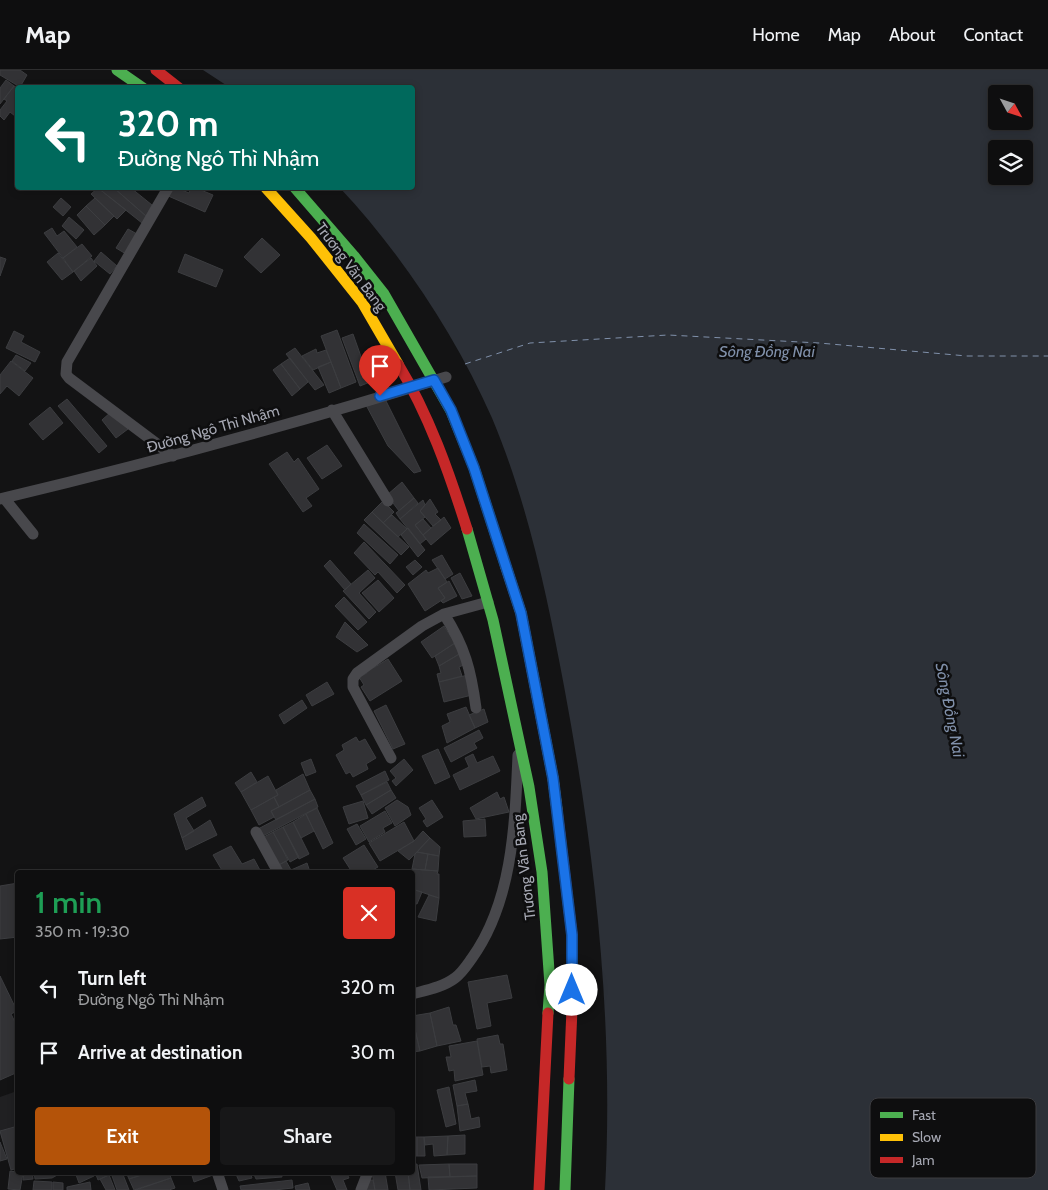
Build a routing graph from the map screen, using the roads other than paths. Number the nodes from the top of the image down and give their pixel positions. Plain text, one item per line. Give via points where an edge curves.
1 (117, 70) edge
2 (156, 70) edge
3 (139, 85) edge
4 (176, 85) edge
5 (167, 190) edge
6 (268, 190) edge
7 (297, 190) edge
8 (446, 377) dead end
9 (432, 381) junction
10 (412, 387) junction
11 (332, 410) junction
12 (172, 456) junction
13 (2, 498) edge
14 (388, 501) dead end
15 (33, 534) dead end
16 (488, 602) junction
17 (444, 614) junction
18 (476, 708) dead end
19 (518, 739) junction
20 (391, 758) dead end
21 (256, 832) dead end
22 (277, 870) edge
23 (415, 993) edge
24 (218, 1175) edge
25 (367, 1175) edge
26 (223, 1190) edge
27 (361, 1190) edge
28 (539, 1190) edge
29 (565, 1190) edge

1 - 3 main road
2 - 4 main road
5 - 12 street via 67,362 66,374
6 - 10 main road, Trương Văn Bang via 362,302
7 - 9 main road via 384,294
8 - 9 street, Đường Ngô Thì Nhậm
9 - 10 street, Đường Ngô Thì Nhậm
9 - 29 main road via 451,410 474,468 521,613 553,778 572,935
10 - 11 street, Đường Ngô Thì Nhậm
10 - 16 main road, Trương Văn Bang via 450,476
11 - 12 street, Đường Ngô Thì Nhậm
11 - 14 street
12 - 13 street, Đường Ngô Thì Nhậm
13 - 15 street
16 - 17 street
16 - 19 main road, Trương Văn Bang
17 - 18 street via 465,652
17 - 20 street via 376,658 353,679 352,687
19 - 23 street via 515,819 502,896 495,918 484,942 455,978
19 - 28 main road, Trương Văn Bang via 542,872 550,985
21 - 22 street
24 - 26 street
25 - 27 street

